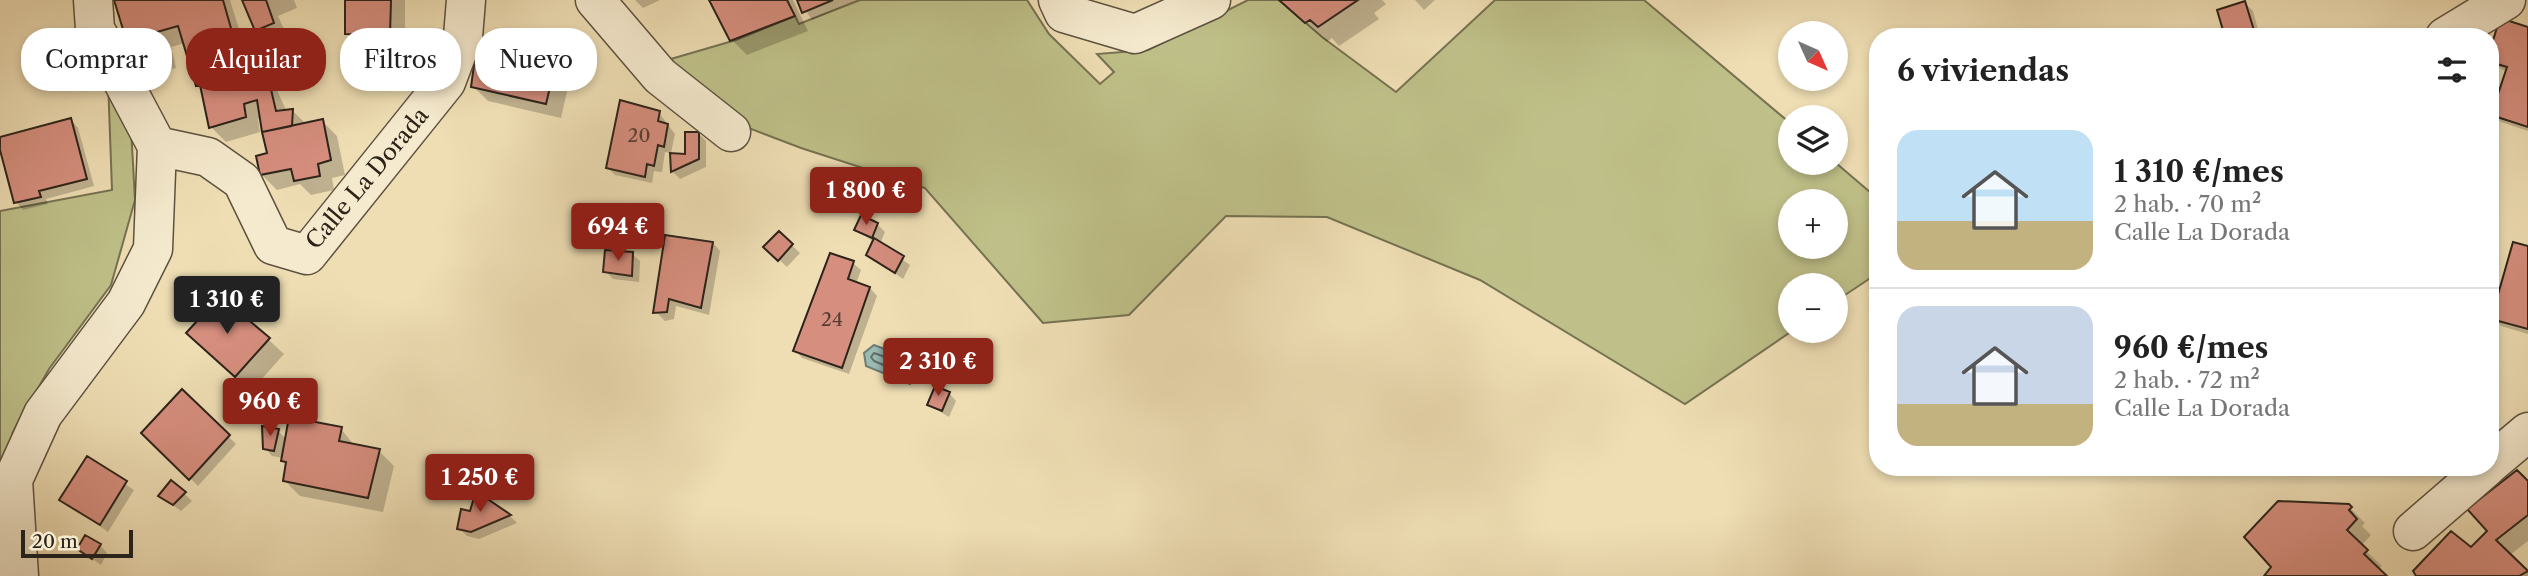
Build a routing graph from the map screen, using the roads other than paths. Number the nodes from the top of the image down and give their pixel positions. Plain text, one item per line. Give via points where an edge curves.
1 (93, 0) edge
2 (466, 0) edge
3 (595, 0) edge
4 (1058, 0) edge
5 (1211, 0) edge
6 (2505, 0) edge
7 (2460, 28) edge
8 (731, 132) dead end
9 (157, 146) junction
10 (2528, 432) edge
11 (2499, 457) edge
12 (2476, 476) edge
13 (2413, 531) dead end
14 (19, 576) edge

1 - 9 street via 95,29
2 - 9 street, Calle La Dorada via 463,37 446,82 307,255 273,245 242,181 208,157
3 - 8 street via 660,76
4 - 5 street via 1064,13 1135,34
6 - 7 street
9 - 14 street via 153,249 126,303 43,414 13,480
10 - 11 street
12 - 13 street

